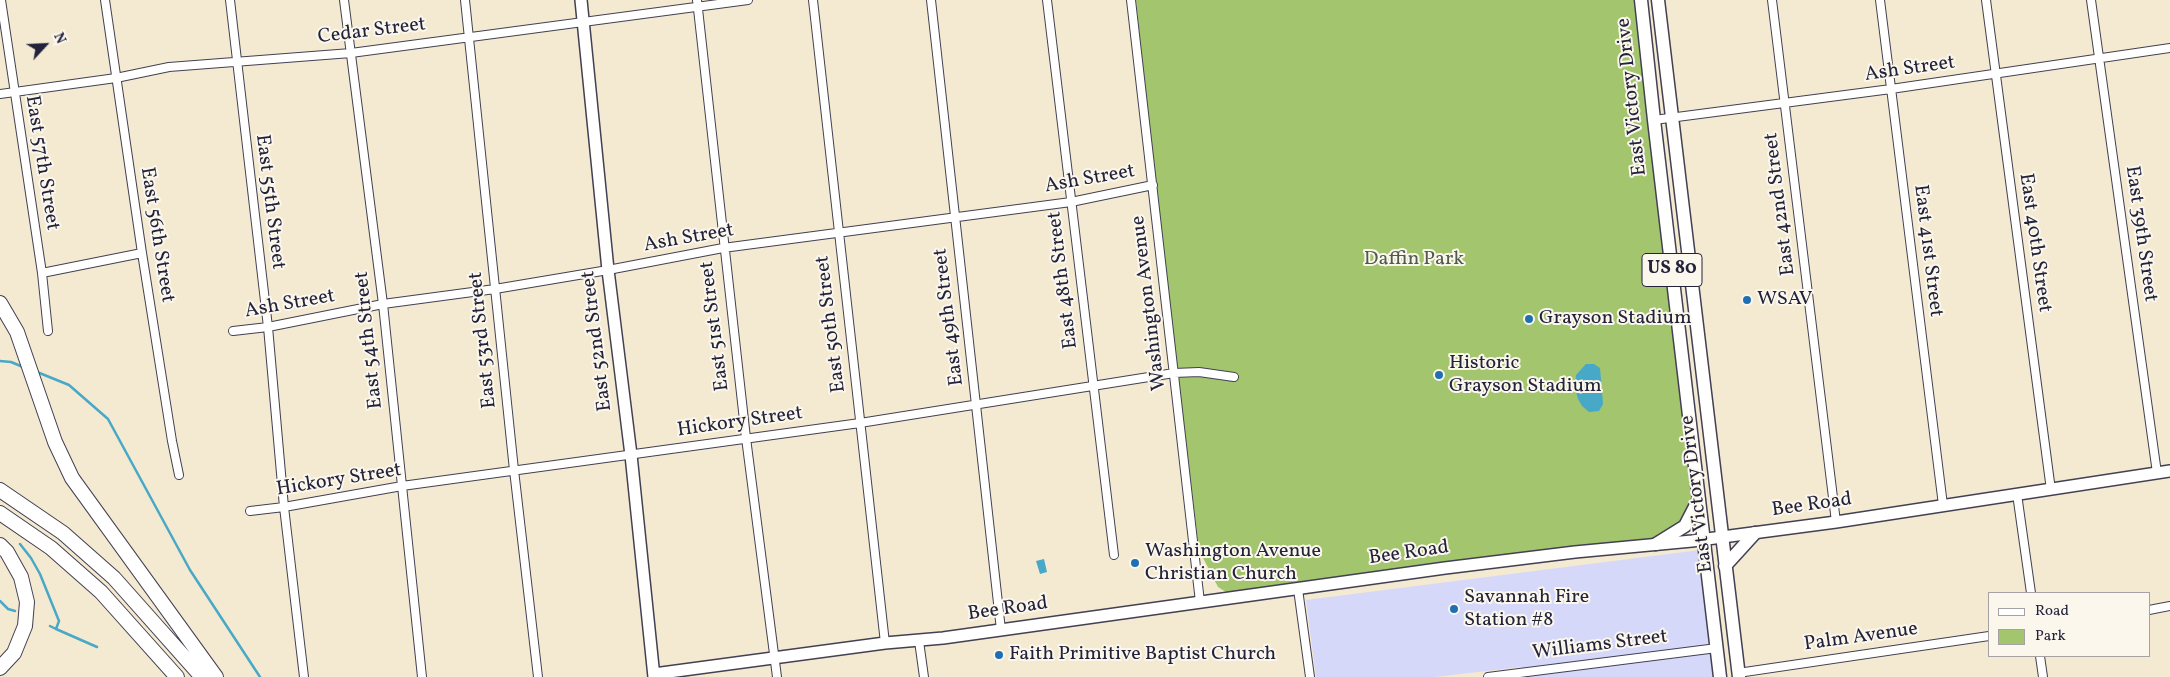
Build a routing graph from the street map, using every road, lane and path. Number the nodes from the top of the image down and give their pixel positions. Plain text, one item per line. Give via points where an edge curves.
1 (1, 0) edge
2 (105, 0) edge
3 (230, 0) edge
4 (344, 0) edge
5 (465, 0) edge
6 (581, 0) edge
7 (748, 0) edge
8 (813, 0) edge
9 (931, 0) edge
10 (1047, 0) edge
11 (1132, 0) edge
12 (1641, 0) edge
13 (1658, 0) edge
14 (1772, 0) edge
15 (1880, 0) edge
16 (1986, 0) edge
17 (2091, 0) edge
18 (697, 3) edge
19 (584, 22) junction
20 (469, 36) junction
21 (2170, 48) edge
22 (351, 52) junction
23 (2100, 58) junction
24 (236, 61) junction
25 (1995, 74) junction
26 (116, 78) junction
27 (1891, 89) junction
28 (14, 92) junction
29 (0, 94) edge
30 (1785, 104) junction
31 (1672, 118) junction
32 (1654, 120) junction
33 (1153, 185) junction
34 (1071, 202) junction
35 (955, 216) junction
36 (838, 234) junction
37 (724, 248) junction
38 (142, 253) junction
39 (608, 270) junction
40 (42, 273) junction
41 (496, 289) junction
42 (0, 303) edge
43 (383, 304) junction
44 (1694, 307) junction
45 (1677, 309) junction
46 (268, 327) junction
47 (48, 331) dead end
48 (233, 332) dead end
49 (1174, 373) junction
50 (1234, 377) dead end
51 (1093, 386) junction
52 (977, 404) junction
53 (860, 423) junction
54 (746, 438) junction
55 (631, 455) junction
56 (514, 470) junction
57 (2170, 471) edge
58 (2157, 473) junction
59 (179, 475) dead end
60 (402, 486) junction
61 (0, 490) edge
62 (2051, 490) junction
63 (2017, 494) junction
64 (1700, 499) junction
65 (1943, 505) junction
66 (284, 507) junction
67 (250, 511) dead end
68 (0, 513) edge
69 (1836, 522) junction
70 (1755, 533) junction
71 (1722, 537) junction
72 (1704, 540) junction
73 (1656, 544) junction
74 (0, 545) edge
75 (1114, 555) dead end
76 (1725, 566) junction
77 (1298, 589) junction
78 (2032, 592) edge
79 (1200, 602) junction
80 (2170, 606) edge
81 (2150, 610) edge
82 (1001, 630) junction
83 (1988, 636) edge
84 (919, 641) junction
85 (885, 643) junction
86 (1717, 648) junction
87 (2040, 657) edge
88 (774, 658) junction
89 (0, 668) edge
90 (654, 675) edge
91 (1738, 675) edge
92 (177, 677) edge
93 (202, 677) edge
94 (216, 677) edge
95 (304, 677) edge
96 (422, 677) edge
97 (538, 677) edge
98 (777, 677) edge
99 (924, 677) edge
100 (1310, 677) edge
101 (1488, 677) edge
102 (1720, 677) edge
103 (2043, 677) edge

1 - 28 street, East 57th Street
2 - 26 street, East 56th Street
3 - 24 street, East 55th Street
4 - 22 street, East 54th Street
5 - 20 street, East 53rd Street
6 - 19 main road, East 52nd Street
7 - 18 street, Cedar Street
8 - 36 street, East 50th Street
9 - 35 street, East 49th Street
10 - 34 street, East 48th Street
11 - 33 street, Washington Avenue
12 - 32 main road, East Victory Drive / US 80
13 - 31 main road, East Victory Drive / US 80
14 - 30 street, East 42nd Street
15 - 27 street, East 41st Street
16 - 25 street, East 40th Street
17 - 23 street, East 39th Street
18 - 19 street, Cedar Street
18 - 37 street, East 51st Street
19 - 20 street, Cedar Street
19 - 39 main road, East 52nd Street
20 - 22 street, Cedar Street
20 - 41 street, East 53rd Street
21 - 23 street, Ash Street
22 - 24 street, Cedar Street
22 - 43 street, East 54th Street
23 - 25 street, Ash Street
23 - 58 street, East 39th Street
24 - 26 street, Cedar Street
24 - 46 street, East 55th Street
25 - 27 street, Ash Street
25 - 62 street, East 40th Street
26 - 28 street, Cedar Street
26 - 38 street, East 56th Street
27 - 30 street, Ash Street
27 - 65 street, East 41st Street
28 - 29 street, Cedar Street
28 - 40 street, East 57th Street
30 - 31 street, Ash Street
30 - 69 street, East 42nd Street
31 - 32 street, Ash Street
31 - 44 main road, East Victory Drive / US 80
32 - 45 main road, East Victory Drive / US 80
33 - 34 street, Ash Street
33 - 49 street, Washington Avenue
34 - 35 street, Ash Street
34 - 51 street, East 48th Street
35 - 36 street, Ash Street
35 - 52 street, East 49th Street
36 - 37 street, Ash Street
36 - 53 street, East 50th Street
37 - 39 street, Ash Street
37 - 54 street, East 51st Street
38 - 40 street
38 - 59 street, East 56th Street
39 - 41 street, Ash Street
39 - 55 main road, East 52nd Street
40 - 47 street, East 57th Street
41 - 43 street, Ash Street
41 - 56 street, East 53rd Street
42 - 94 highway via 16,332 55,442 72,478
43 - 46 street, Ash Street
43 - 60 street, East 54th Street
44 - 45 street
44 - 71 main road, East Victory Drive / US 80
45 - 64 main road, East Victory Drive / US 80
46 - 48 street, Ash Street
46 - 66 street, East 55th Street
49 - 50 street, Hickory Street via 1199,372
49 - 51 street, Hickory Street
49 - 79 street, Washington Avenue
51 - 52 street, Hickory Street
51 - 75 street, East 48th Street
52 - 53 street, Hickory Street
52 - 82 street, East 49th Street
53 - 54 street, Hickory Street
53 - 85 street, East 50th Street
54 - 55 street, Hickory Street
54 - 88 street, East 51st Street
55 - 56 street, Hickory Street
55 - 90 main road, East 52nd Street
56 - 60 street, Hickory Street
56 - 97 street, East 53rd Street
57 - 58 main road, Bee Road
58 - 62 main road, Bee Road
60 - 66 street, Hickory Street
60 - 96 street, East 54th Street
61 - 93 highway via 63,533 114,578
62 - 63 main road, Bee Road
63 - 65 main road, Bee Road
63 - 78 street
64 - 72 main road, East Victory Drive / US 80
64 - 73 main road via 1685,526
65 - 69 main road, Bee Road
66 - 67 street, Hickory Street
66 - 95 street, East 55th Street
68 - 92 highway via 51,548 101,592
69 - 70 main road, Bee Road
70 - 71 main road, Bee Road
70 - 76 main road
71 - 72 main road, Bee Road
71 - 76 main road, East Victory Drive / US 80
72 - 73 main road, Bee Road
72 - 86 main road, East Victory Drive / US 80
73 - 77 main road, Bee Road
74 - 89 highway via 21,577 27,602 25,626 14,652
76 - 91 main road, East Victory Drive / US 80
77 - 79 main road, Bee Road
77 - 100 street
79 - 82 main road, Bee Road
80 - 81 street
82 - 84 main road, Bee Road
83 - 91 street, Palm Avenue
84 - 85 main road, Bee Road
84 - 99 street
85 - 88 main road, Bee Road
86 - 101 street, Williams Street
86 - 102 main road, East Victory Drive / US 80
87 - 103 street
88 - 90 main road, Bee Road
88 - 98 street, East 51st Street

